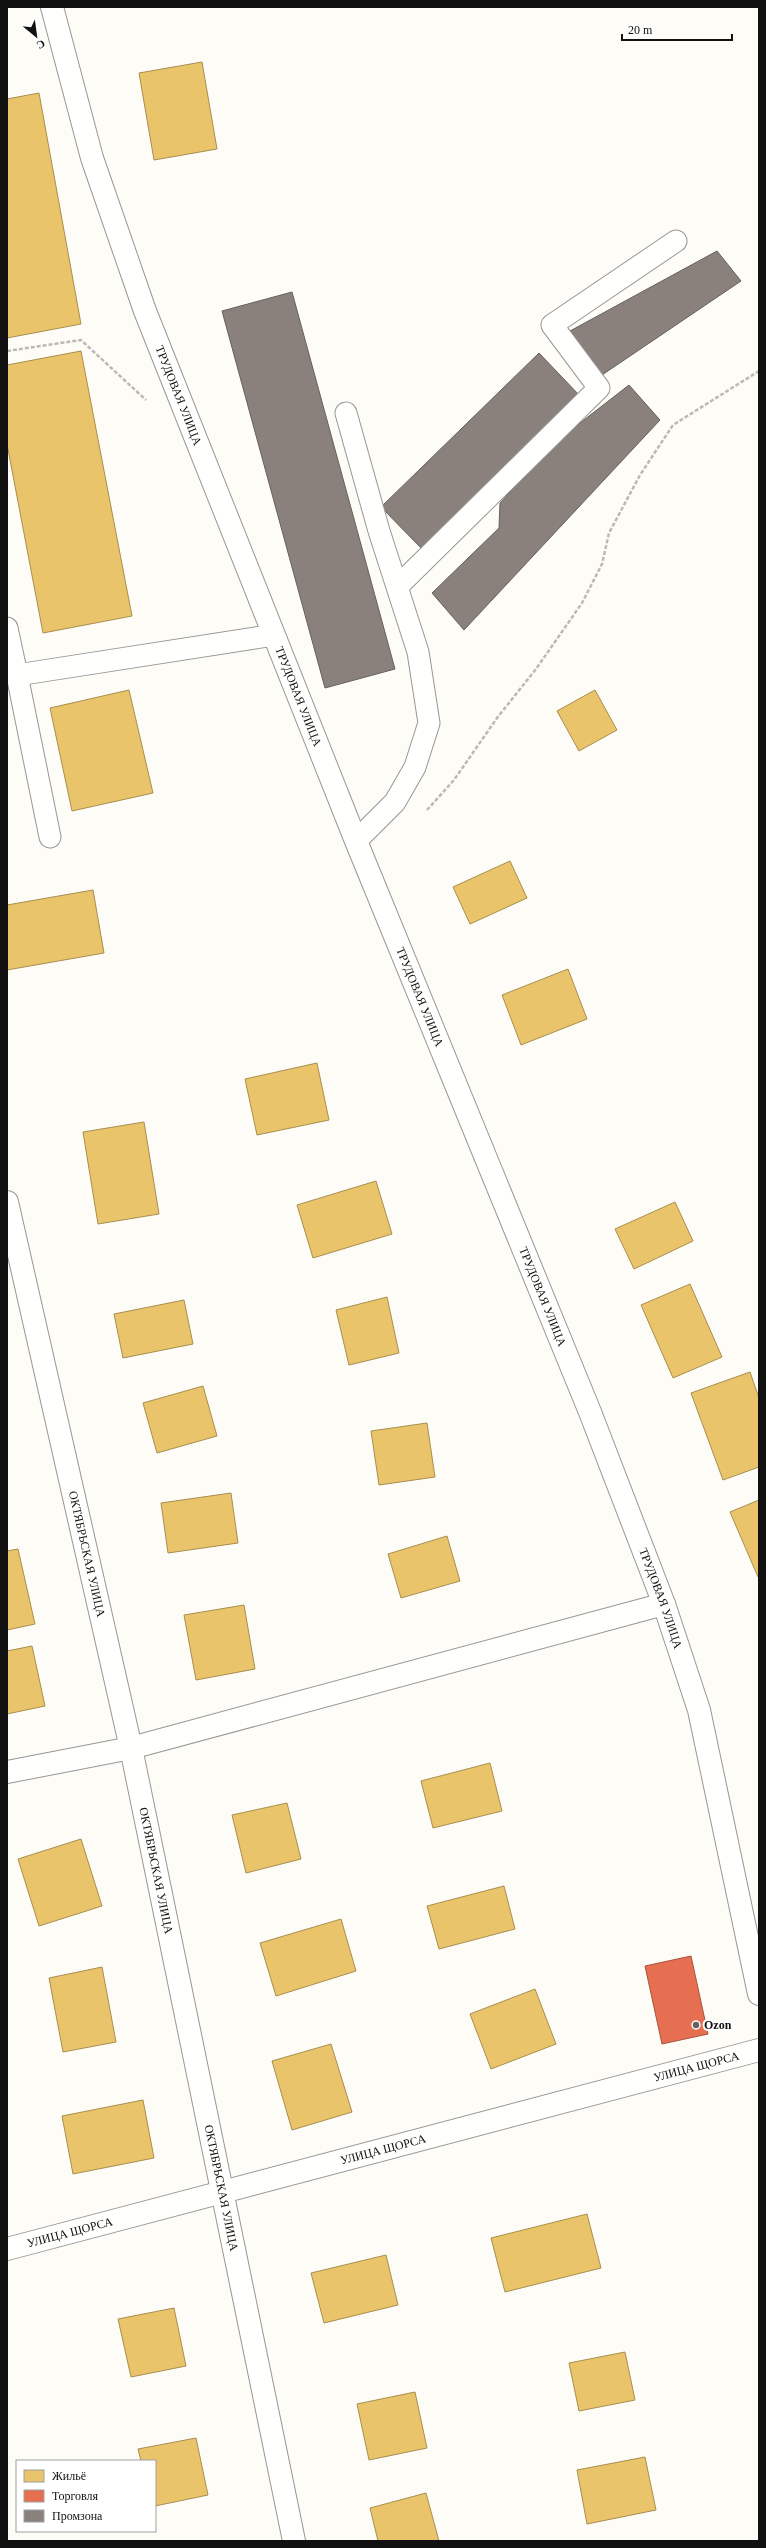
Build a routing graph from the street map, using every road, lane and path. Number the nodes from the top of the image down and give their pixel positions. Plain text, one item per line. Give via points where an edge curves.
1 (52, 7) edge
2 (676, 241) dead end
3 (7, 351) edge
4 (759, 371) edge
5 (150, 404) dead end
6 (346, 413) dead end
7 (398, 586) junction
8 (7, 628) edge
9 (274, 635) junction
10 (17, 675) junction
11 (424, 814) dead end
12 (50, 837) dead end
13 (356, 841) junction
14 (7, 1202) edge
15 (664, 1604) junction
16 (131, 1748) junction
17 (7, 1772) edge
18 (759, 1994) edge
19 (759, 2050) edge
20 (223, 2193) junction
21 (7, 2249) edge
22 (294, 2541) edge

1 - 9 street, ТРУДОВАЯ УЛИЦА via 92,158 145,311
2 - 7 lane via 552,325 599,388
3 - 5 path via 81,340
4 - 11 path via 673,425 640,475 609,533 602,564 582,603 536,669 496,718 454,780
6 - 7 lane via 379,531
7 - 13 lane via 418,652 429,723 415,766 395,802
8 - 10 lane
9 - 10 lane
9 - 13 street, ТРУДОВАЯ УЛИЦА
10 - 12 lane
13 - 15 street, ТРУДОВАЯ УЛИЦА via 590,1412
14 - 16 street, ОКТЯБРЬСКАЯ УЛИЦА
15 - 16 street
15 - 18 street, ТРУДОВАЯ УЛИЦА via 700,1710
16 - 17 street
16 - 20 street, ОКТЯБРЬСКАЯ УЛИЦА
19 - 20 street, УЛИЦА ЩОРСА
20 - 21 street, УЛИЦА ЩОРСА
20 - 22 street, ОКТЯБРЬСКАЯ УЛИЦА

